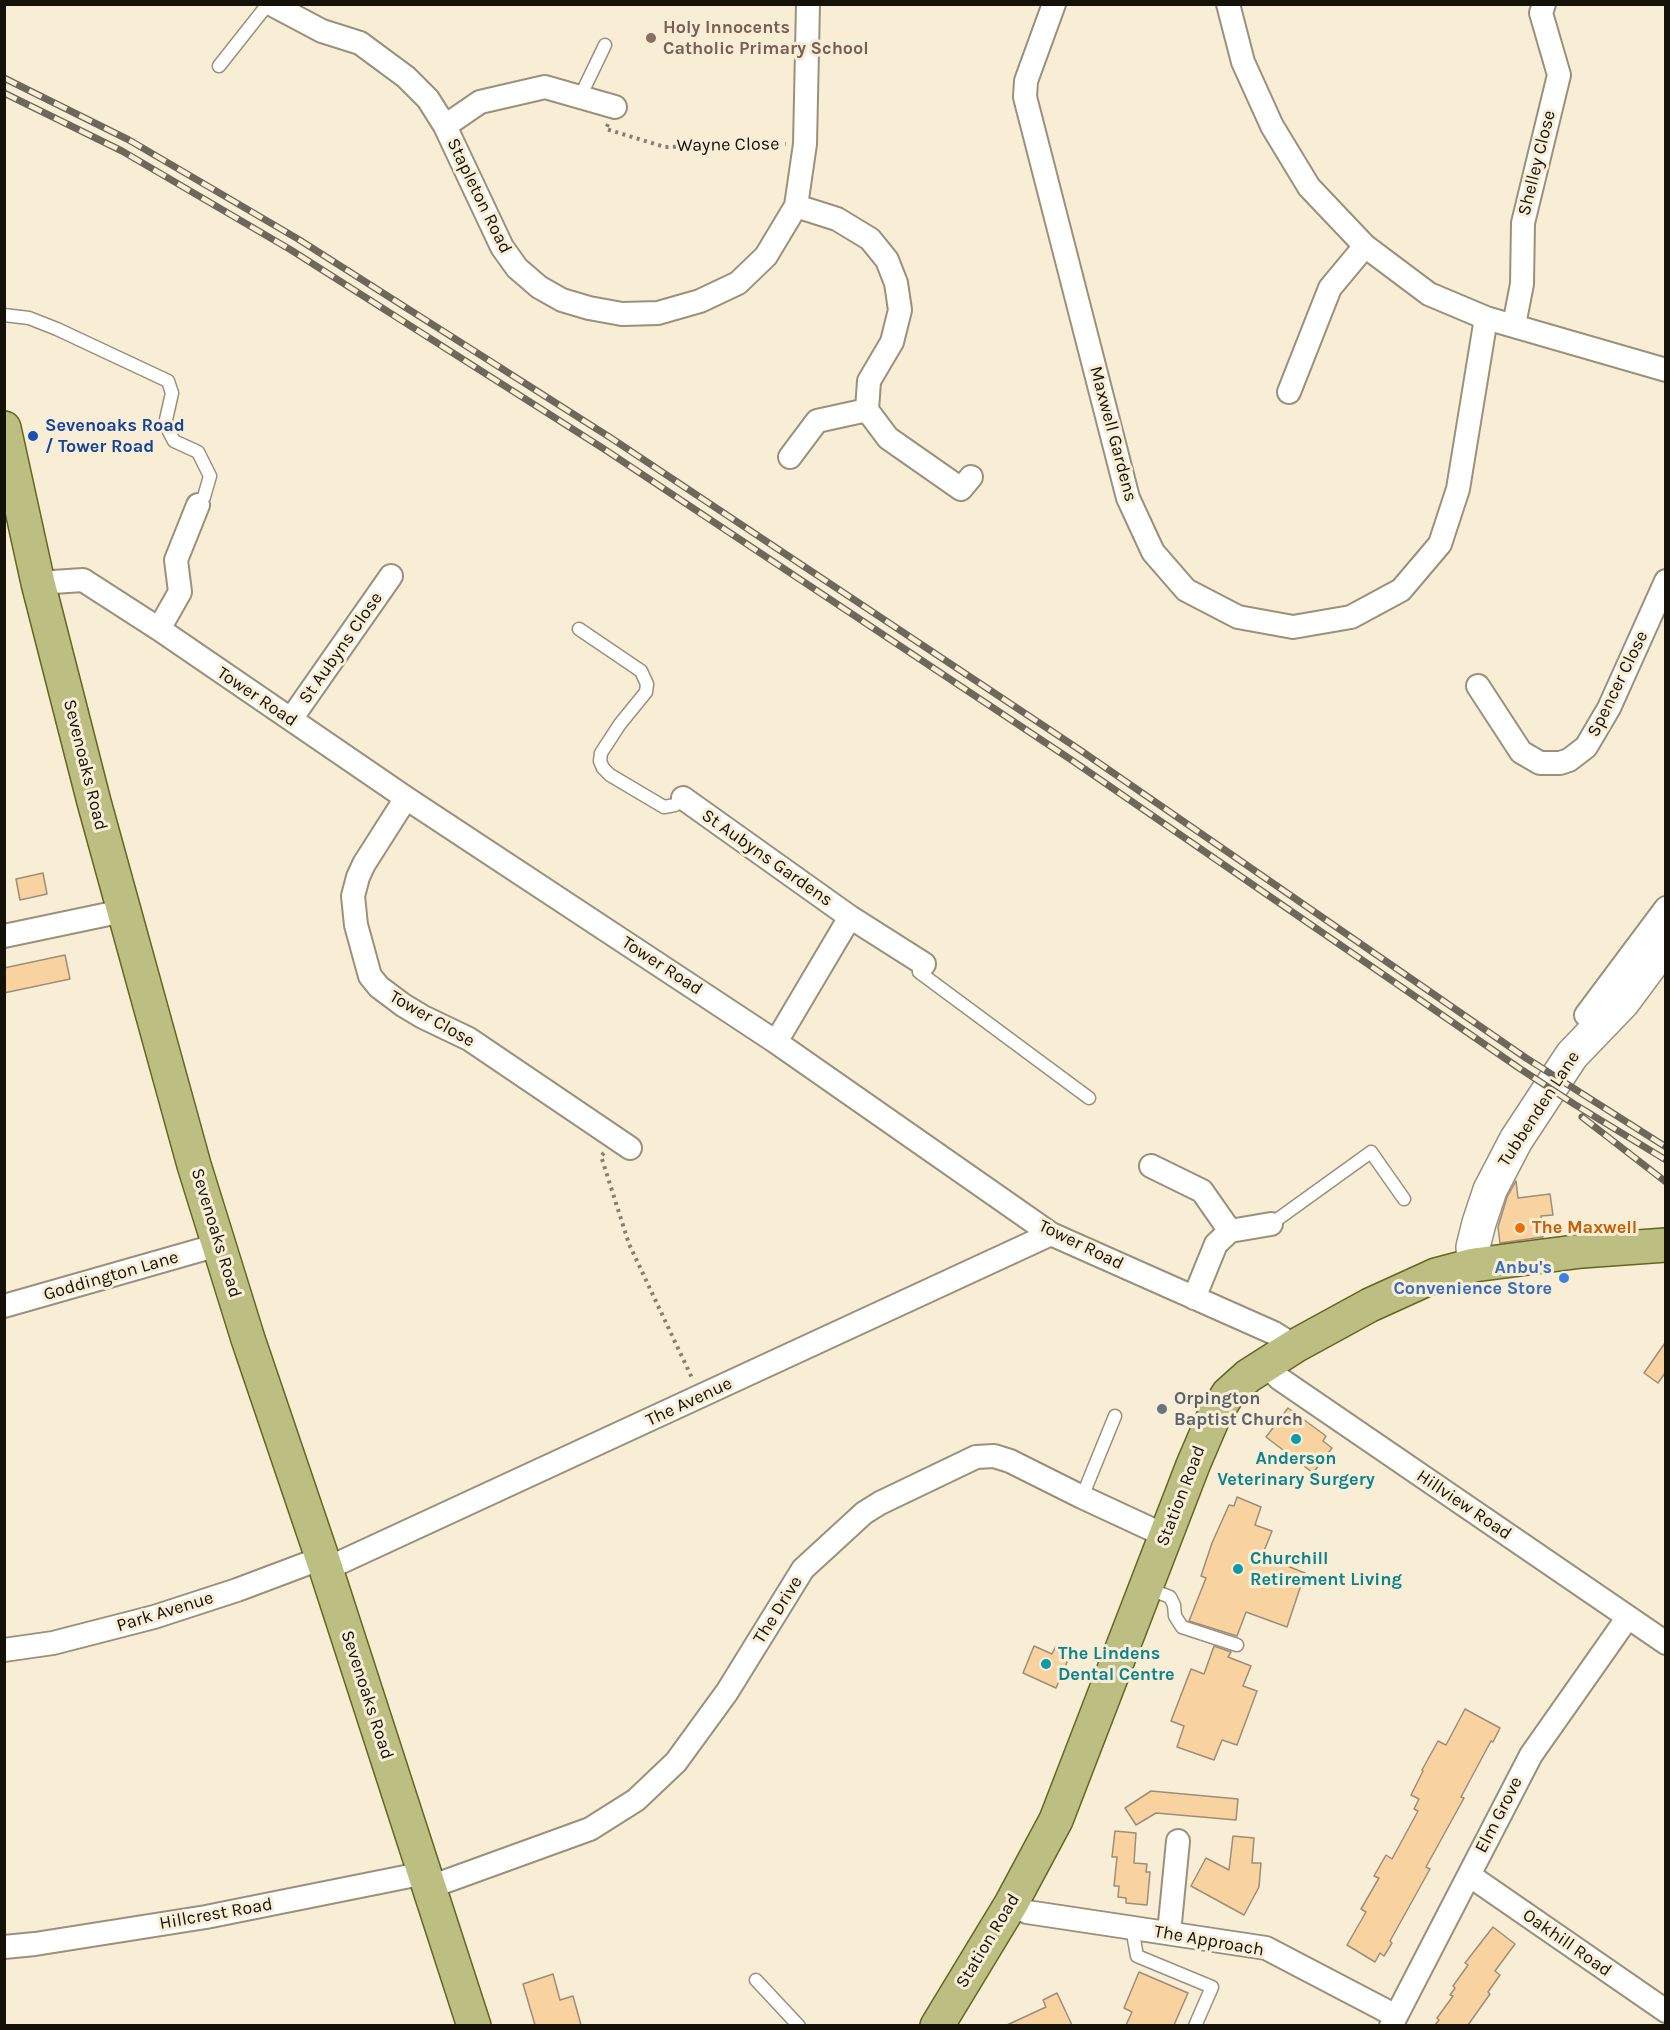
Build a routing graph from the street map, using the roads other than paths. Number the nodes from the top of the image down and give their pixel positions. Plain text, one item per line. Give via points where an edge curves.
1 (269, 4) edge
2 (807, 4) edge
3 (1054, 4) edge
4 (1228, 4) edge
5 (1544, 4) edge
6 (605, 45) dead end
7 (219, 66) dead end
8 (580, 97) junction
9 (615, 107) road end
10 (445, 126) junction
11 (796, 206) junction
12 (1365, 246) junction
13 (4, 315) edge
14 (1486, 318) junction
15 (1514, 325) junction
16 (1665, 370) edge
17 (1289, 392) dead end
18 (867, 410) junction
19 (4, 428) edge
20 (790, 457) dead end
21 (971, 477) dead end
22 (198, 505) joint
23 (14, 512) edge
24 (391, 576) dead end
25 (1665, 580) edge
26 (38, 583) junction
27 (159, 629) junction
28 (579, 629) dead end
29 (1479, 686) dead end
30 (291, 719) junction
31 (406, 798) junction
32 (683, 798) joint
33 (1665, 908) edge
34 (123, 911) junction
35 (850, 917) junction
36 (4, 936) edge
37 (1665, 944) edge
38 (924, 964) joint
39 (1586, 1015) dead end
40 (776, 1042) junction
41 (1089, 1098) dead end
42 (622, 1142) road end
43 (1151, 1166) dead end
44 (1404, 1198) dead end
45 (1271, 1224) joint
46 (1230, 1231) junction
47 (1051, 1234) junction
48 (218, 1245) junction
49 (1662, 1249) edge
50 (1474, 1265) junction
51 (1194, 1298) junction
52 (4, 1306) edge
53 (1295, 1346) junction
54 (1265, 1365) junction
55 (1115, 1416) dead end
56 (1082, 1497) junction
57 (1166, 1536) junction
58 (324, 1564) junction
59 (1146, 1587) junction
60 (1628, 1617) junction
61 (1665, 1643) edge
62 (1237, 1646) dead end
63 (4, 1650) edge
64 (1178, 1841) dead end
65 (1468, 1875) junction
66 (428, 1880) junction
67 (1011, 1904) junction
68 (1132, 1928) junction
69 (1169, 1933) junction
70 (4, 1947) edge
71 (756, 1980) dead end
72 (1665, 2011) edge
73 (1394, 2020) edge
74 (474, 2025) edge
75 (799, 2025) edge
76 (936, 2025) edge
77 (1195, 2025) edge

1 - 7 lane, Stapleton Road
1 - 10 street, Stapleton Road via 322,31 360,43 406,77 428,99
2 - 11 street, Stapleton Road via 805,144
3 - 14 street, Maxwell Gardens via 1026,81 1025,97 1128,498 1153,552 1186,590 1238,617 1293,627 1351,617 1401,590 1440,544 1458,489
4 - 12 street via 1243,62 1272,126 1309,187
5 - 15 street, Shelley Close via 1541,14 1559,75 1523,223 1522,284
6 - 8 lane
8 - 9 street
8 - 10 street via 545,87 480,102
10 - 11 street, Stapleton Road via 502,247 517,268 539,287 589,309 658,314 700,301 738,283 766,256
11 - 18 street via 837,219 870,239 887,260 896,283 900,310 892,342 868,381
12 - 14 street via 1429,294
12 - 17 street via 1330,288
13 - 22 lane via 29,318 57,329 168,381 172,393 165,424 174,441 198,452 210,476
14 - 15 street
15 - 16 street
18 - 20 street via 817,421
18 - 21 street via 888,438 961,489
19 - 23 main road, Sevenoaks Road
22 - 27 street via 176,560 180,592
23 - 26 main road, Sevenoaks Road
24 - 30 street, St Aubyns Close
25 - 29 street, Spencer Close via 1609,708 1586,747 1569,760 1540,763 1521,752
26 - 27 street, Tower Road via 82,580
26 - 34 main road, Sevenoaks Road
27 - 30 street, Tower Road
28 - 32 lane via 641,671 647,684 646,692 601,753 603,768 664,807
30 - 31 street, Tower Road
31 - 40 street, Tower Road
31 - 42 street, Tower Close via 364,864 353,896 356,925 370,975 403,1005 469,1039
32 - 35 street, St Aubyns Gardens
33 - 39 street
34 - 36 street
34 - 48 main road, Sevenoaks Road
35 - 38 street, St Aubyns Gardens
35 - 40 street, St Aubyns Gardens
37 - 50 street, Tubbenden Lane via 1623,1002 1572,1055 1515,1140 1479,1223 1473,1248
38 - 41 lane via 919,972
40 - 47 street, Tower Road
43 - 46 street via 1202,1191
44 - 45 lane via 1371,1152
45 - 46 street
46 - 51 street via 1216,1244
47 - 51 street, Tower Road
47 - 58 street, The Avenue
48 - 52 street, Goddington Lane
48 - 58 main road, Sevenoaks Road
49 - 50 main road, Station Road via 1582,1251
50 - 53 main road, Station Road via 1419,1282
51 - 53 street, Tower Road
53 - 54 main road, Station Road
54 - 57 main road, Station Road via 1228,1394 1214,1416
54 - 60 street, Hillview Road
55 - 56 lane
56 - 57 street, The Drive
56 - 66 street, The Drive via 994,1456 976,1457 880,1503 803,1569 727,1692 676,1762 636,1800 590,1829
57 - 59 main road, Station Road
58 - 63 street, Park Avenue via 154,1617 53,1643
58 - 66 main road, Sevenoaks Road
59 - 62 lane via 1170,1597 1182,1627
59 - 67 main road, Station Road via 1056,1820
60 - 61 street, Hillview Road
60 - 65 street, Elm Grove via 1531,1755
64 - 69 street
65 - 72 street, Oakhill Road
65 - 73 street, Elm Grove
66 - 70 street, Hillcrest Road
66 - 74 main road, Sevenoaks Road
67 - 68 street, The Approach via 1027,1912
67 - 76 main road, Station Road
68 - 69 street, The Approach
68 - 77 lane via 1137,1956 1212,1987
69 - 73 street, The Approach via 1266,1948
71 - 75 lane

